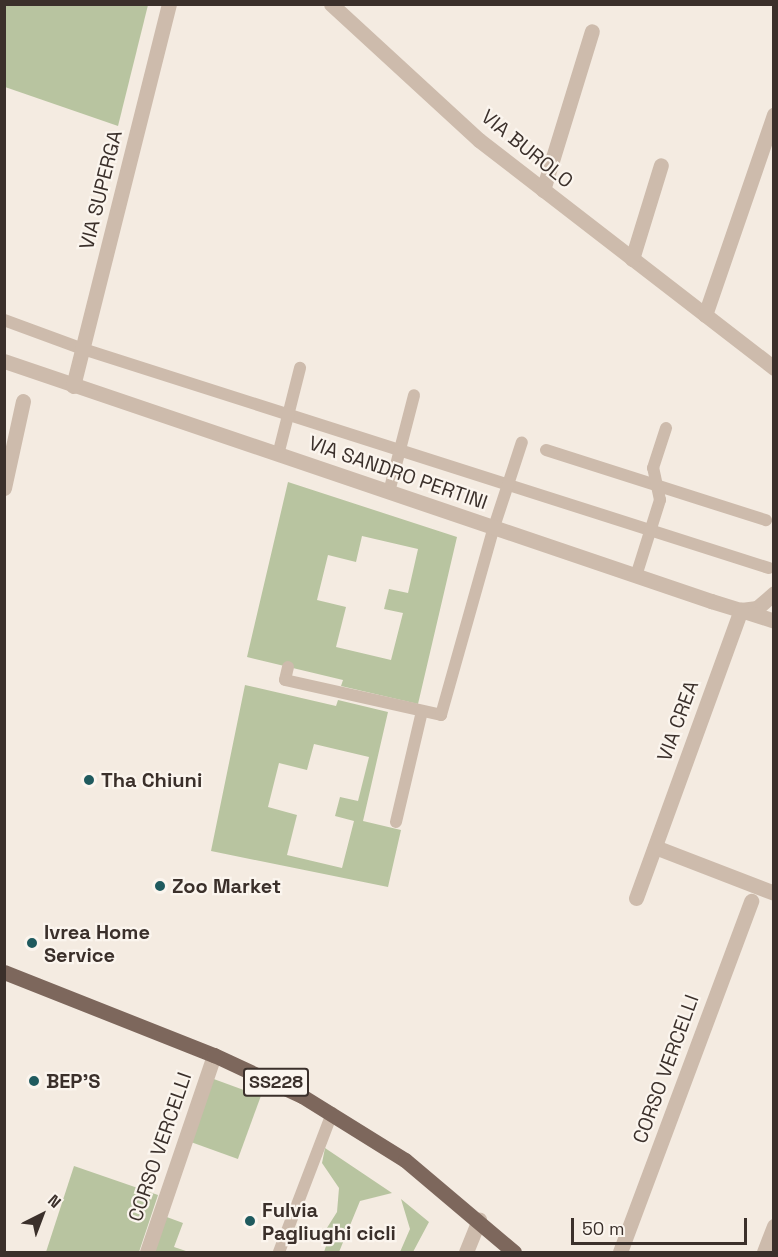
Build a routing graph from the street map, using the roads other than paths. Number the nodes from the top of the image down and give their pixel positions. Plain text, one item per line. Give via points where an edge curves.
1 (169, 4) edge
2 (331, 4) edge
3 (592, 31) dead end
4 (774, 116) edge
5 (661, 165) dead end
6 (543, 190) junction
7 (632, 259) junction
8 (705, 315) junction
9 (4, 320) edge
10 (83, 349) junction
11 (4, 361) edge
12 (300, 368) dead end
13 (774, 368) edge
14 (73, 386) junction
15 (414, 395) dead end
16 (23, 401) dead end
17 (288, 415) junction
18 (666, 428) dead end
19 (522, 442) dead end
20 (399, 450) junction
21 (546, 450) dead end
22 (278, 455) junction
23 (507, 485) junction
24 (657, 486) junction
25 (4, 488) edge
26 (389, 492) junction
27 (766, 520) dead end
28 (494, 527) junction
29 (651, 530) junction
30 (769, 568) dead end
31 (636, 576) junction
32 (773, 597) edge
33 (741, 610) junction
34 (774, 621) edge
35 (288, 667) dead end
36 (422, 711) junction
37 (396, 822) dead end
38 (655, 847) junction
39 (774, 892) edge
40 (636, 898) dead end
41 (751, 901) dead end
42 (4, 972) edge
43 (214, 1055) junction
44 (332, 1113) junction
45 (478, 1220) junction
46 (774, 1226) edge
47 (147, 1252) edge
48 (279, 1252) edge
49 (466, 1252) edge
50 (514, 1252) edge
51 (620, 1252) edge
52 (764, 1252) edge

1 - 10 street, VIA SUPERGA
2 - 6 street, VIA BUROLO via 479,140
3 - 6 street
4 - 8 street
5 - 7 street
6 - 7 street, VIA BUROLO
7 - 8 street, VIA BUROLO
8 - 13 street, VIA BUROLO
9 - 10 lane
10 - 14 street, VIA SUPERGA
10 - 17 lane
11 - 14 street, VIA SANDRO PERTINI
12 - 17 lane
14 - 22 street, VIA SANDRO PERTINI
15 - 20 lane
16 - 25 street
17 - 20 lane
17 - 22 lane
18 - 24 lane via 653,468
19 - 23 lane
20 - 23 lane
20 - 26 lane
21 - 24 lane
22 - 26 street, VIA SANDRO PERTINI
23 - 28 lane
23 - 29 lane
24 - 27 lane
24 - 29 lane via 660,500
26 - 28 street, VIA SANDRO PERTINI
28 - 31 street, VIA SANDRO PERTINI
28 - 36 lane via 441,715
29 - 30 lane
29 - 31 lane
31 - 33 street, VIA SANDRO PERTINI
32 - 33 street via 758,608
33 - 34 street, VIA SANDRO PERTINI
33 - 38 street, VIA CREA
35 - 36 lane via 285,680
36 - 37 lane
38 - 39 street
38 - 40 street, VIA CREA
41 - 51 street, CORSO VERCELLI
42 - 43 main road, CORSO VERCELLI / SS228
43 - 44 main road, CORSO VERCELLI / SS228 via 286,1087
43 - 47 street, CORSO VERCELLI
44 - 45 main road, CORSO VERCELLI / SS228 via 405,1160
44 - 48 lane
45 - 49 street
45 - 50 main road, CORSO VERCELLI / SS228
46 - 52 street

